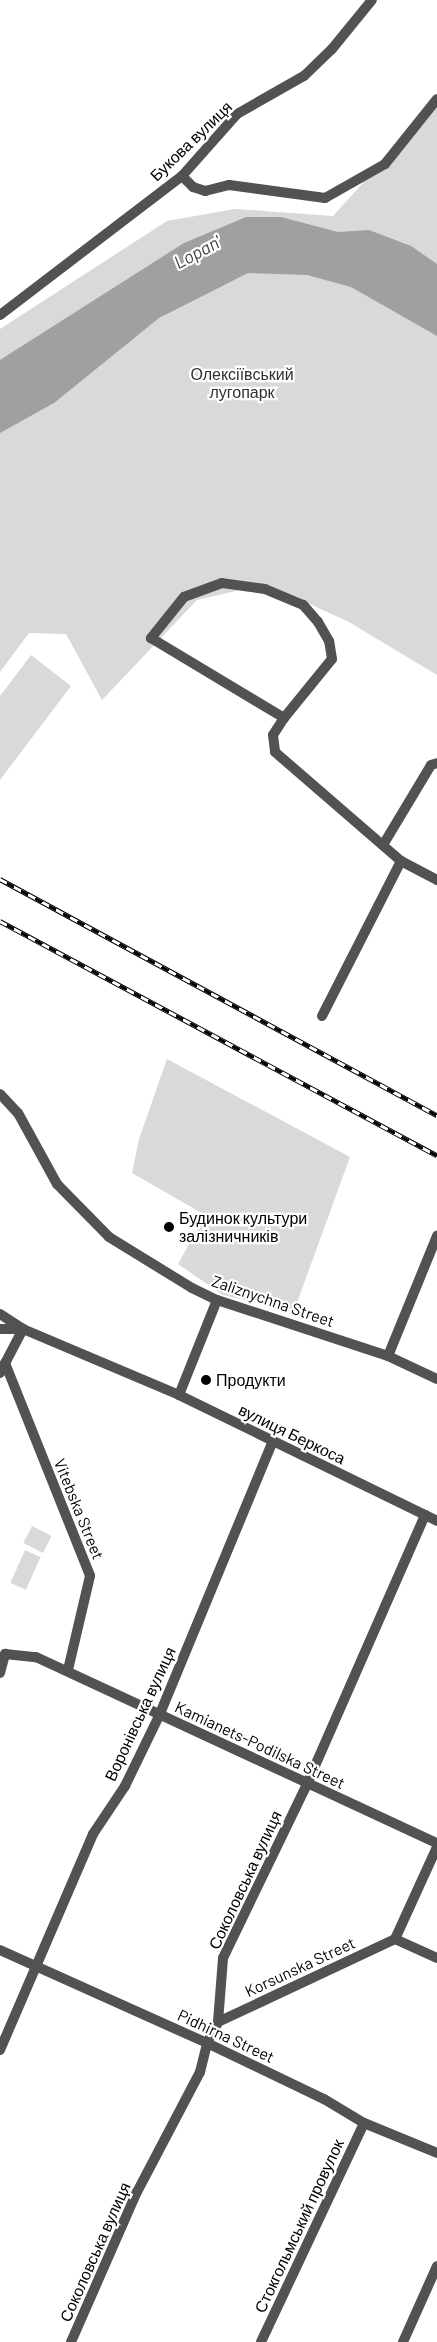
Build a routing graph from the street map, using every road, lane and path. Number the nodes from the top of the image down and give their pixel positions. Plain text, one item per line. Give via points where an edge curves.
1 (372, 0) edge
2 (437, 99) edge
3 (182, 176) junction
4 (0, 316) edge
5 (284, 718) junction
6 (437, 763) edge
7 (383, 845) junction
8 (401, 861) junction
9 (437, 880) edge
10 (322, 1016) dead end
11 (0, 1094) edge
12 (437, 1236) edge
13 (217, 1300) junction
14 (0, 1314) edge
15 (0, 1329) edge
16 (22, 1330) junction
17 (388, 1356) junction
18 (5, 1363) junction
19 (0, 1373) edge
20 (437, 1379) edge
21 (179, 1395) junction
22 (273, 1441) junction
23 (425, 1515) junction
24 (437, 1520) edge
25 (2, 1652) edge
26 (68, 1670) junction
27 (0, 1674) edge
28 (159, 1716) junction
29 (307, 1784) junction
30 (437, 1844) edge
31 (437, 1848) edge
32 (395, 1939) junction
33 (0, 1950) edge
34 (437, 1958) edge
35 (36, 1968) junction
36 (218, 2022) junction
37 (207, 2042) junction
38 (0, 2050) edge
39 (364, 2123) junction
40 (437, 2153) edge
41 (437, 2266) edge
42 (71, 2342) edge
43 (261, 2342) edge
44 (403, 2342) edge

1 - 3 street, Букова вулиця via 332,49 304,76 237,114
2 - 3 street via 385,164 325,198 229,184 205,191 193,187
3 - 4 street, Букова вулиця
5 - 5 street via 332,659 329,641 318,622 303,605 265,589 222,582 184,597 151,638
5 - 7 street via 273,735 275,752
6 - 7 street via 431,764
7 - 8 street
8 - 9 street
8 - 10 street
11 - 13 street, Zaliznychna Street via 18,1113 57,1184 89,1220 109,1237 168,1274
12 - 17 street
13 - 17 street, Zaliznychna Street
13 - 21 street
14 - 16 street, вулиця Беркоса
15 - 16 street, вулиця Беркоса
16 - 18 street
16 - 21 street, вулиця Беркоса
17 - 20 street, Zaliznychna Street
18 - 19 street
18 - 26 street, Vitebska Street via 90,1576
21 - 22 street, вулиця Беркоса
22 - 23 street, вулиця Беркоса
22 - 28 street, Воронівська вулиця
23 - 24 street, вулиця Беркоса
23 - 29 street, Соколовська вулиця
25 - 26 street, Kamianets-Podilska Street via 36,1657
25 - 27 street, Kamianets-Podilska Street
26 - 28 street, Kamianets-Podilska Street
28 - 29 street, Kamianets-Podilska Street
28 - 35 street, Воронівська вулиця via 125,1786 93,1834
29 - 30 street, Kamianets-Podilska Street
29 - 36 street, Соколовська вулиця via 223,1958
31 - 32 street
32 - 34 street
32 - 36 street, Korsunska Street
33 - 35 street, Pidhirna Street
35 - 37 street, Pidhirna Street
35 - 38 street, Воронівська вулиця
36 - 37 street, Соколовська вулиця
37 - 39 street, Pidhirna Street via 324,2099
37 - 42 street, Соколовська вулиця via 200,2072 137,2192
39 - 40 street, Pidhirna Street
39 - 43 street, Стокгольмський провулок
41 - 44 street

